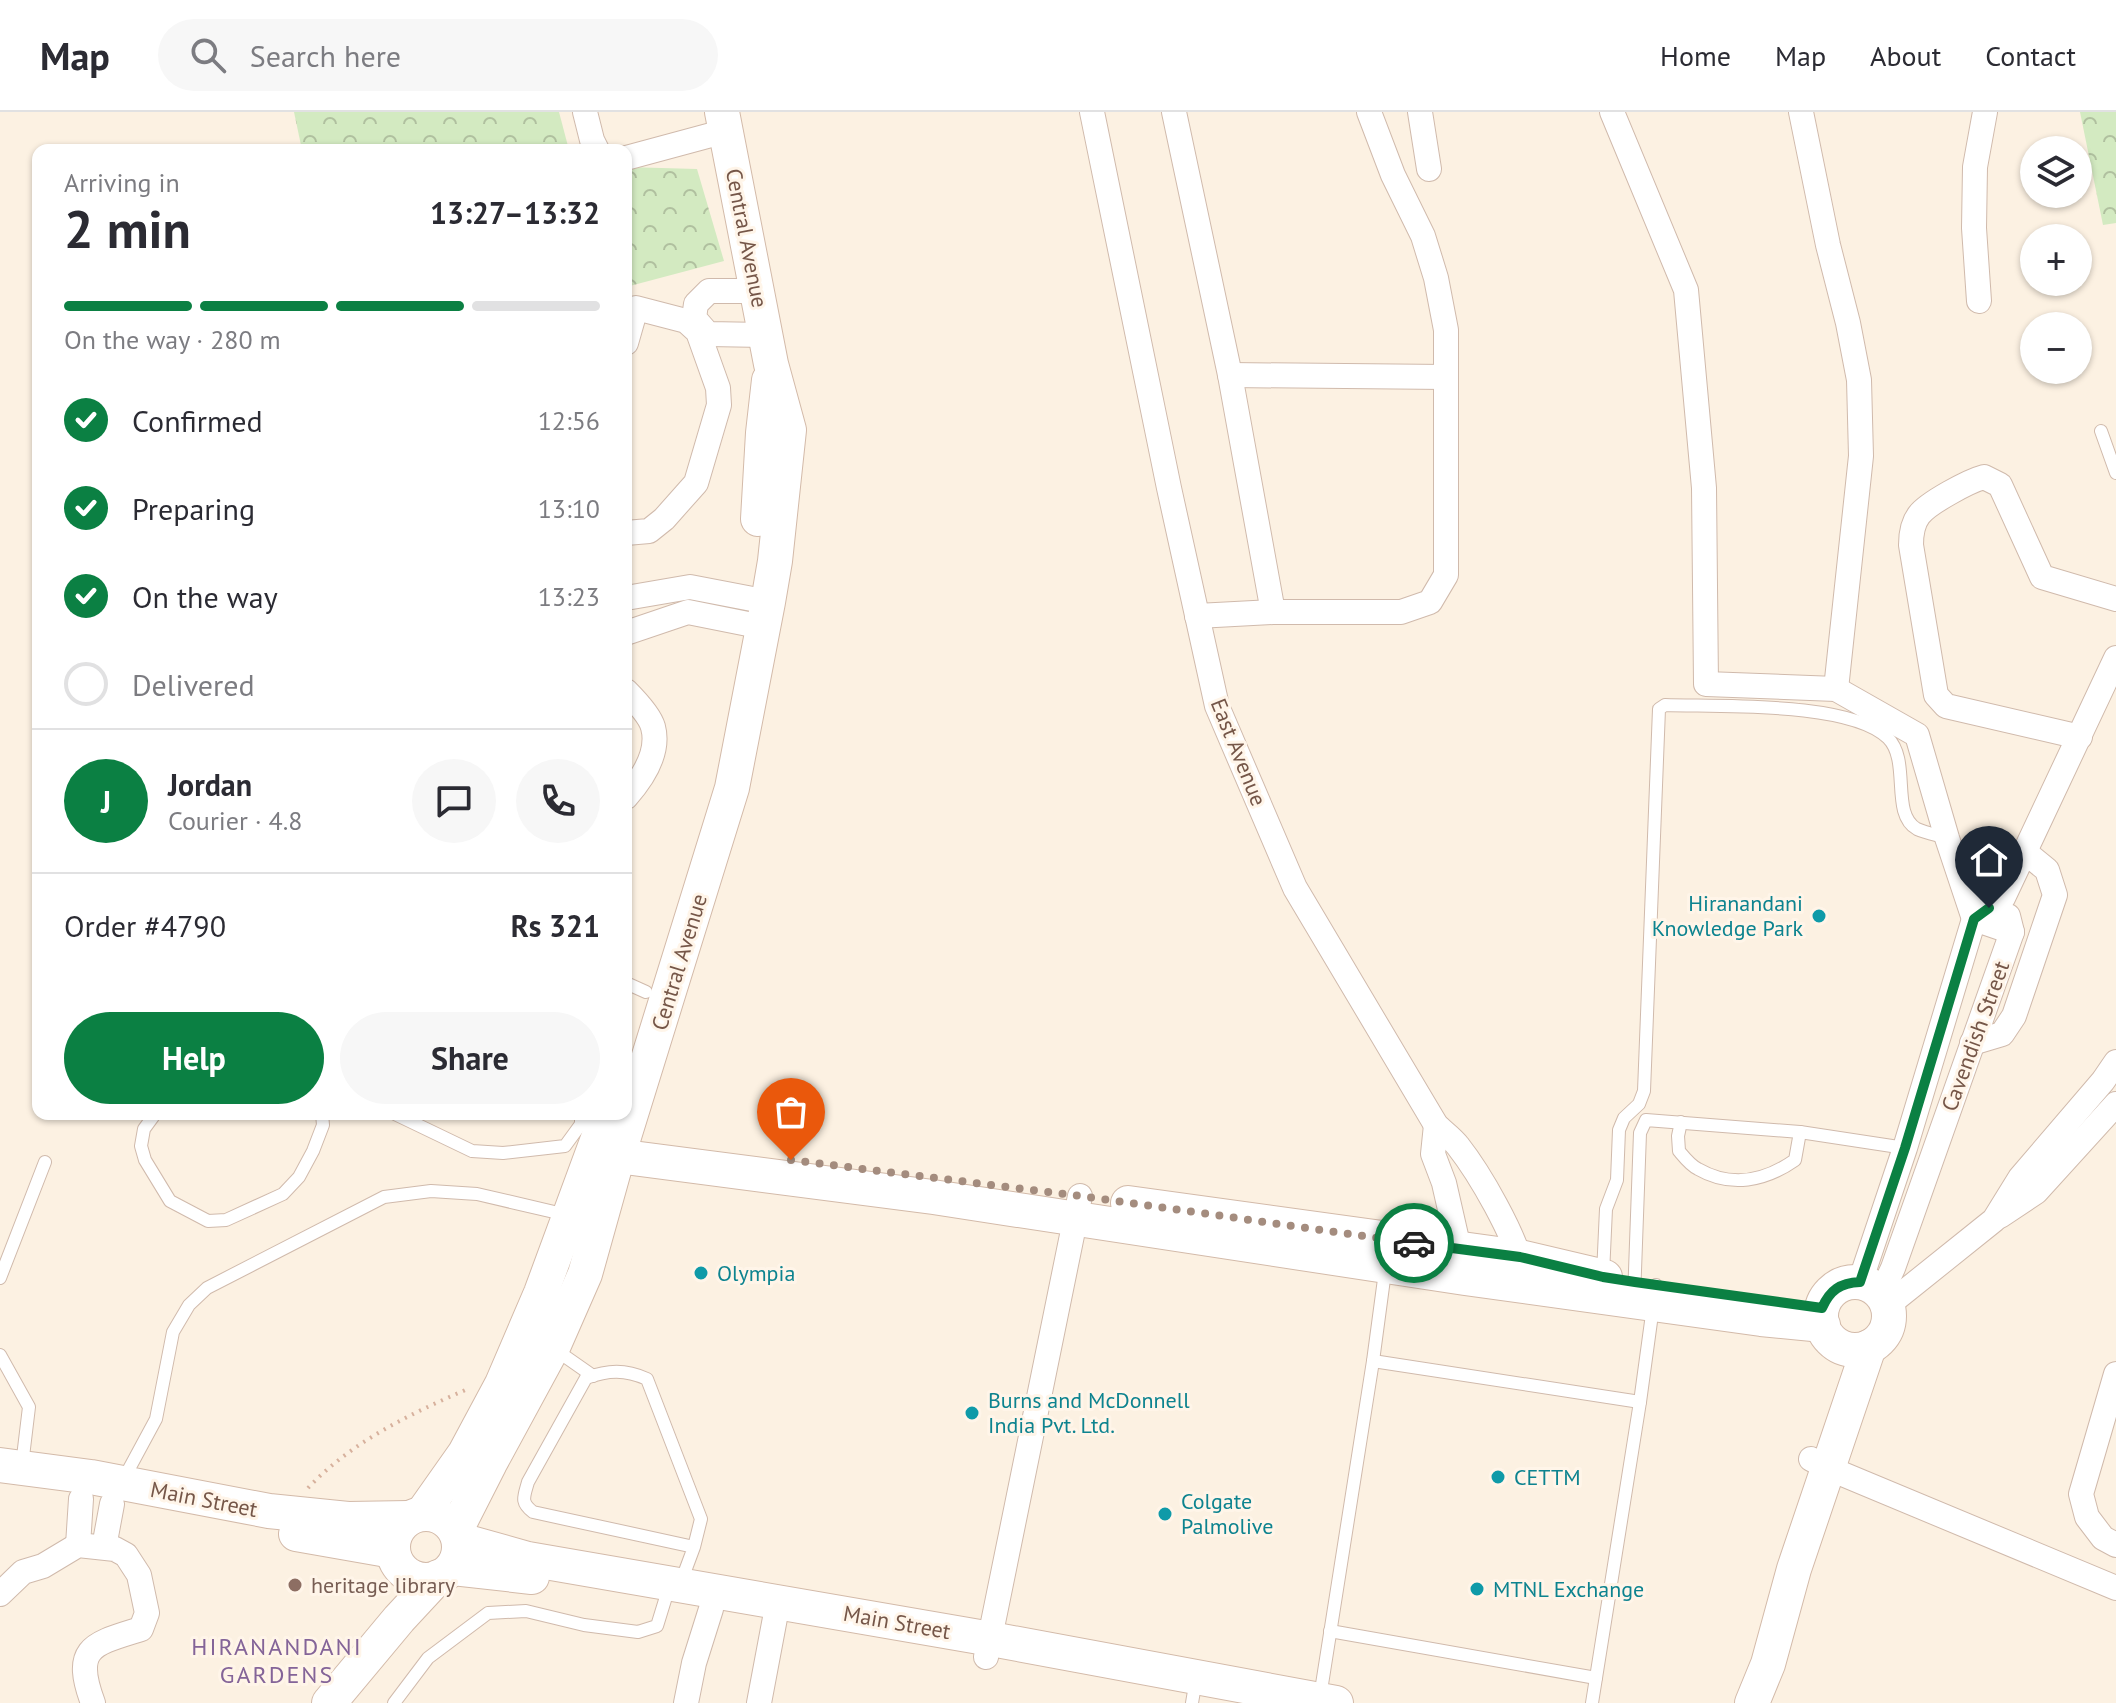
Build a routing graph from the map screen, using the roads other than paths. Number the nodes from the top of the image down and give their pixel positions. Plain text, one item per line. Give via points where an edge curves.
1 (585, 112) edge
2 (1092, 112) edge
3 (1174, 112) edge
4 (1369, 112) edge
5 (1420, 112) edge
6 (1612, 112) edge
7 (1801, 112) edge
8 (1985, 112) edge
9 (724, 122) edge
10 (594, 144) edge
11 (632, 156) edge
12 (1429, 169) dead end
13 (757, 291) junction
14 (1979, 301) dead end
15 (632, 322) edge
16 (768, 350) junction
17 (1230, 375) junction
18 (1446, 377) junction
19 (2101, 431) dead end
20 (2116, 473) edge
21 (632, 532) edge
22 (699, 588) junction
23 (632, 597) edge
24 (2116, 599) edge
25 (1273, 612) junction
26 (696, 613) junction
27 (755, 613) junction
28 (1197, 616) junction
29 (632, 631) edge
30 (2116, 658) edge
31 (1836, 689) junction
32 (632, 699) edge
33 (2080, 737) junction
34 (632, 790) edge
35 (1947, 838) junction
36 (2025, 852) junction
37 (2003, 898) junction
38 (1974, 919) junction
39 (2012, 932) junction
40 (636, 987) edge
41 (632, 1014) edge
42 (1972, 1043) junction
43 (632, 1059) edge
44 (2112, 1079) edge
45 (2116, 1104) edge
46 (1914, 1118) junction
47 (151, 1120) edge
48 (323, 1120) edge
49 (407, 1120) edge
50 (1681, 1122) junction
51 (1436, 1125) junction
52 (1942, 1128) junction
53 (1800, 1132) junction
54 (604, 1135) edge
55 (1905, 1148) junction
56 (2050, 1159) junction
57 (45, 1162) dead end
58 (1891, 1191) junction
59 (1918, 1198) junction
60 (1078, 1207) junction
61 (585, 1220) junction
62 (1383, 1252) junction
63 (1462, 1264) junction
64 (1523, 1272) junction
65 (0, 1278) edge
66 (1636, 1290) junction
67 (1876, 1293) junction
68 (1839, 1332) junction
69 (538, 1340) junction
70 (0, 1355) edge
71 (1373, 1361) junction
72 (2116, 1374) edge
73 (593, 1376) junction
74 (514, 1389) junction
75 (1640, 1402) junction
76 (1820, 1463) junction
77 (10, 1477) edge
78 (108, 1497) junction
79 (415, 1516) junction
80 (280, 1522) junction
81 (78, 1545) junction
82 (2116, 1545) edge
83 (104, 1547) junction
84 (694, 1547) junction
85 (452, 1554) junction
86 (398, 1562) junction
87 (2116, 1588) edge
88 (672, 1593) junction
89 (0, 1594) edge
90 (711, 1609) junction
91 (776, 1611) junction
92 (1330, 1631) junction
93 (989, 1648) junction
94 (357, 1658) junction
95 (1596, 1678) junction
96 (1194, 1692) edge
97 (1327, 1701) edge
98 (93, 1703) edge
99 (309, 1703) edge
100 (329, 1703) edge
101 (394, 1703) edge
102 (686, 1703) edge
103 (759, 1703) edge
104 (1233, 1703) edge
105 (1592, 1703) edge
106 (1729, 1703) edge
107 (1752, 1703) edge

1 - 10 street
2 - 28 street, East Avenue
3 - 17 street
4 - 18 street via 1436,278 1446,330
5 - 12 street
6 - 31 street via 1686,290 1704,488 1706,684
7 - 31 street via 1859,380 1861,456
8 - 14 street via 1975,167
9 - 11 street
9 - 13 main road, Central Avenue
13 - 16 main road, Central Avenue
13 - 16 street via 709,291 696,304 694,318 708,334
15 - 21 street via 636,308 686,321 698,332 719,405 696,483 649,531
16 - 27 main road, Central Avenue
17 - 18 street
17 - 25 street
18 - 25 street via 1446,575 1430,602 1401,612
19 - 20 lane
22 - 23 street
22 - 26 street
22 - 27 street
24 - 33 street via 2042,577 2000,485 1984,477 1928,507 1911,530 1936,695 1946,706
25 - 28 street
26 - 27 street
26 - 29 street
27 - 40 main road, Central Avenue via 713,785
27 - 43 main road, Central Avenue via 732,788
28 - 51 street, East Avenue via 1217,706 1295,888
30 - 33 street
31 - 35 street via 1917,735
32 - 34 street via 653,726 653,755
33 - 36 street
35 - 38 street
35 - 66 lane via 1910,823 1904,814 1898,756 1888,738 1861,722 1788,710 1665,705 1659,709 1644,1091 1619,1130 1617,1180 1606,1209
36 - 37 street
36 - 42 street via 2047,870 2055,895 2014,1016 2002,1034
37 - 38 street
37 - 39 street, Cavendish Street
38 - 39 street
38 - 46 street, Cavendish Street
39 - 42 street, Cavendish Street
40 - 41 main road, Central Avenue
42 - 52 street, Cavendish Street
44 - 56 street
45 - 56 street
46 - 52 street
46 - 55 street, Cavendish Street
47 - 48 lane via 141,1146 145,1160 170,1201 208,1221 226,1220 283,1194 313,1151
49 - 54 lane via 472,1151 565,1146 581,1124
50 - 53 lane
50 - 53 lane via 1679,1151 1695,1168 1719,1178 1746,1180 1777,1172 1795,1160
50 - 66 lane via 1646,1120 1640,1133
51 - 63 street via 1433,1154
51 - 64 street, East Avenue via 1457,1145 1491,1198
52 - 59 street, Cavendish Street
53 - 55 lane
54 - 60 main road via 846,1176
54 - 61 main road, Central Avenue
55 - 58 street, Cavendish Street
56 - 67 street via 2020,1178 1994,1220
57 - 65 lane
58 - 59 street
58 - 67 street, Cavendish Street
59 - 67 street, Cavendish Street via 1893,1268
60 - 62 main road
60 - 93 street
61 - 69 main road, Central Avenue
61 - 78 lane via 477,1194 431,1191 384,1197 207,1288 173,1332 156,1419
62 - 63 main road
62 - 71 lane
63 - 64 main road
64 - 66 main road
66 - 68 main road
66 - 75 lane
67 - 68 main road via 1847,1282 1835,1288 1827,1297
67 - 68 main road via 1889,1317 1880,1340
68 - 76 main road
69 - 73 lane
69 - 74 main road, Central Avenue
70 - 77 lane via 29,1407
71 - 75 lane
71 - 92 lane
72 - 82 street via 2081,1494 2087,1517
73 - 84 lane via 616,1370 647,1379 701,1519
73 - 84 lane via 586,1378 528,1482 525,1506
74 - 79 main road, Central Avenue
74 - 85 main road, Central Avenue
75 - 95 lane
76 - 87 street
76 - 106 main road
76 - 107 main road via 1768,1664
77 - 78 main road, Main Street
78 - 80 main road, Main Street via 269,1511
78 - 81 street
78 - 83 street
79 - 80 main road, Main Street
79 - 85 main road via 435,1514 447,1520
79 - 86 main road via 394,1538
80 - 86 main road, Main Street
81 - 83 street
81 - 89 street via 23,1572
83 - 98 street via 126,1555 133,1565 147,1613 141,1629 88,1651 84,1676
84 - 88 lane
85 - 86 main road via 430,1580 417,1579
85 - 88 main road, Main Street via 521,1575
85 - 94 main road, Central Avenue via 399,1619
86 - 94 main road, Central Avenue
88 - 90 main road, Main Street
88 - 91 main road, Main Street
88 - 101 lane via 657,1626 638,1632 526,1611 488,1613 428,1658
90 - 91 main road, Main Street
90 - 102 street
91 - 93 main road, Main Street
91 - 103 street
92 - 95 lane
92 - 97 lane
93 - 96 main road, Main Street
94 - 99 main road, Central Avenue
94 - 100 main road, Central Avenue
95 - 105 lane
96 - 97 main road, Main Street
96 - 104 main road, Main Street

